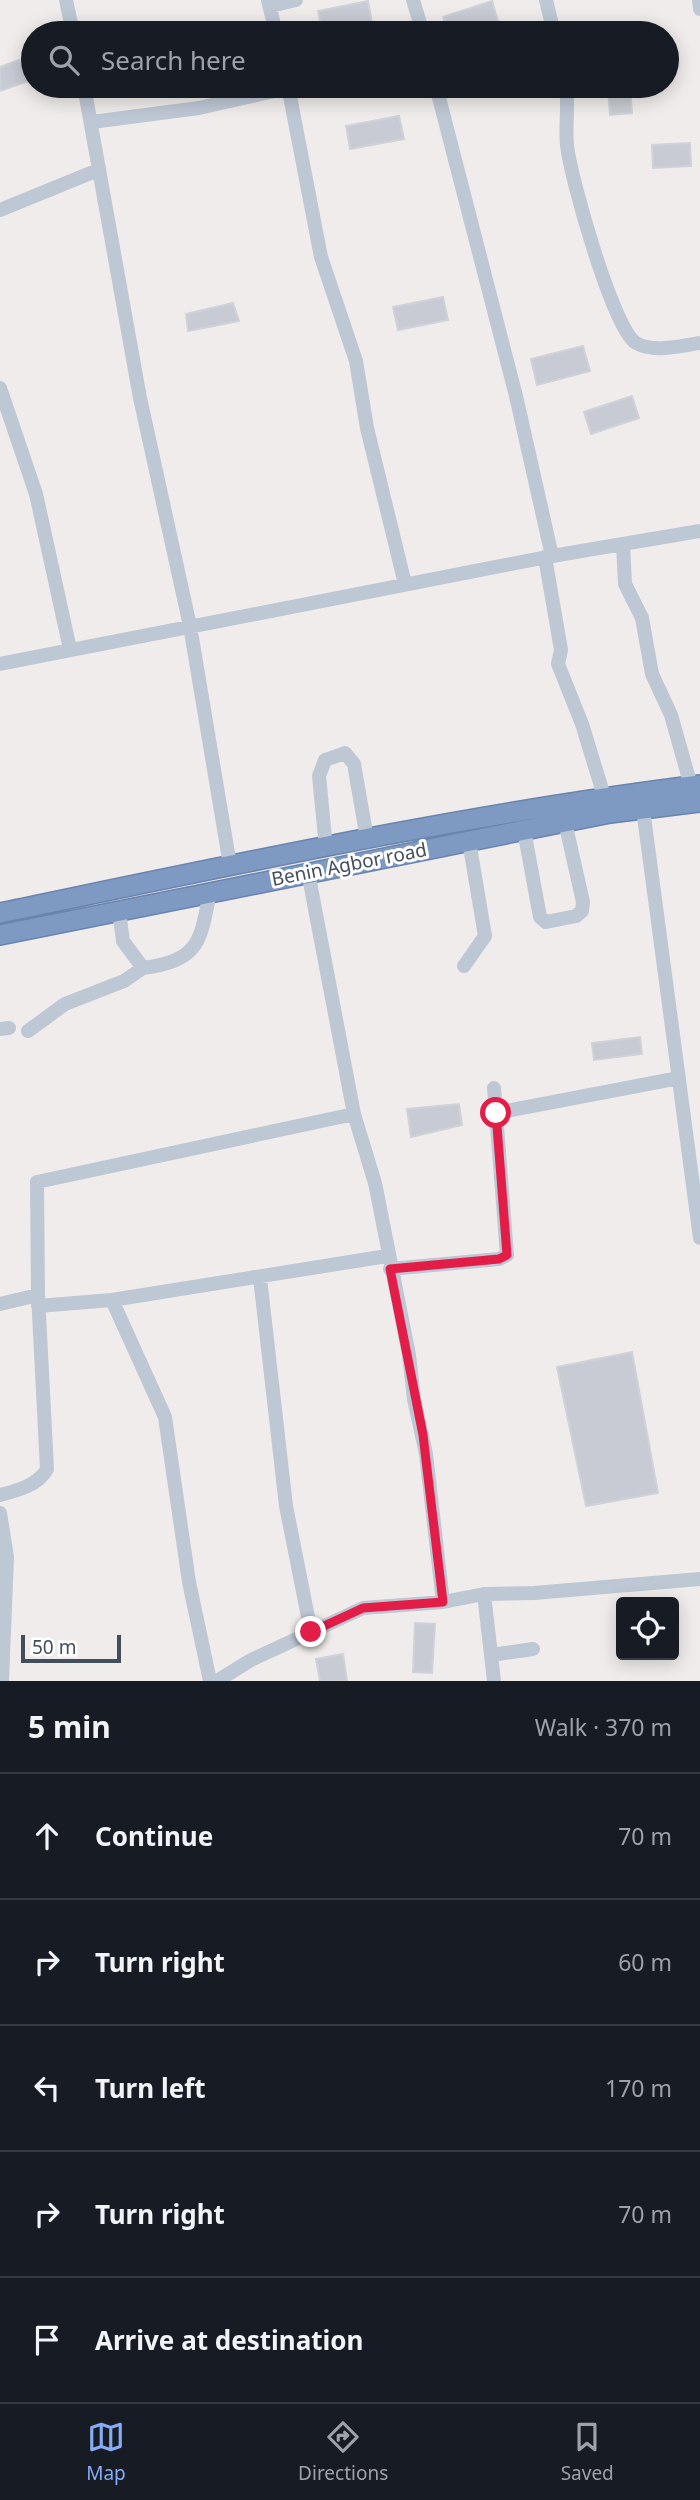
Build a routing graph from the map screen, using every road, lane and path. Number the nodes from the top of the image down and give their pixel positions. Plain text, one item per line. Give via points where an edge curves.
1 (66, 0) edge
2 (296, 0) edge
3 (413, 0) edge
4 (546, 0) edge
5 (699, 0) edge
6 (269, 3) edge
7 (700, 9) edge
8 (70, 21) edge
9 (273, 21) edge
10 (419, 21) edge
11 (551, 21) edge
12 (87, 98) edge
13 (241, 98) edge
14 (290, 98) edge
15 (439, 98) edge
16 (566, 98) edge
17 (92, 121) junction
18 (98, 170) junction
19 (0, 210) edge
20 (700, 343) edge
21 (0, 388) edge
22 (700, 531) edge
23 (623, 544) junction
24 (549, 556) junction
25 (405, 584) junction
26 (190, 626) junction
27 (70, 649) junction
28 (0, 664) edge
29 (697, 791) edge
30 (604, 796) junction
31 (643, 809) junction
32 (565, 822) junction
33 (524, 830) junction
34 (367, 839) junction
35 (470, 841) junction
36 (326, 848) junction
37 (230, 865) junction
38 (308, 872) junction
39 (210, 892) junction
40 (119, 911) junction
41 (0, 914) edge
42 (0, 935) edge
43 (464, 966) dead end
44 (144, 968) junction
45 (28, 1031) dead end
46 (679, 1077) junction
47 (494, 1088) dead end
48 (496, 1113) junction
49 (354, 1114) junction
50 (697, 1186) edge
51 (700, 1238) edge
52 (389, 1262) junction
53 (260, 1278) junction
54 (112, 1300) junction
55 (38, 1301) junction
56 (0, 1304) edge
57 (0, 1495) edge
58 (0, 1514) edge
59 (700, 1579) edge
60 (484, 1594) junction
61 (443, 1602) junction
62 (311, 1632) junction
63 (533, 1649) dead end
64 (491, 1655) junction
65 (2, 1681) edge
66 (210, 1681) edge
67 (218, 1681) edge
68 (494, 1681) edge

1 - 8 street
2 - 6 street
3 - 10 street
4 - 11 street
5 - 7 street
6 - 9 street
12 - 17 street
13 - 17 street
14 - 25 street via 321,257 356,361 367,428
15 - 24 street via 516,396
16 - 20 street via 567,143 575,187 627,334 634,342 658,348
17 - 18 street
18 - 19 street
18 - 26 street via 140,398
21 - 27 street via 36,494
22 - 23 street
23 - 24 street
23 - 29 street via 625,584 642,618 652,674
24 - 25 street
24 - 30 street via 561,650 558,664
25 - 26 street
26 - 27 street
26 - 37 street
27 - 28 street
29 - 30 highway, Benin Agbor road
29 - 31 highway, Benin Agbor road
30 - 34 highway, Benin Agbor road
31 - 32 highway, Benin Agbor road
31 - 46 street
32 - 33 highway, Benin Agbor road
32 - 33 street via 582,911 546,922 540,917
33 - 35 highway, Benin Agbor road
34 - 36 highway, Benin Agbor road
34 - 36 street via 354,764 345,753 325,760 318,776
35 - 38 highway, Benin Agbor road
35 - 43 street via 485,936
36 - 37 highway, Benin Agbor road
37 - 41 highway, Benin Agbor road
38 - 39 highway, Benin Agbor road
38 - 49 street
39 - 40 highway, Benin Agbor road
39 - 44 street via 201,938 186,956
40 - 42 highway, Benin Agbor road
40 - 44 street via 123,941
44 - 45 street via 124,981 65,1004
46 - 48 street
46 - 50 street
47 - 48 street
48 - 52 street via 507,1255 499,1259
49 - 52 street via 372,1170
49 - 55 street via 41,1179 35,1192
50 - 51 street
52 - 53 street
52 - 61 street via 423,1435
53 - 54 street
53 - 62 street via 286,1506
54 - 55 street
54 - 66 street via 165,1417 189,1582
55 - 56 street
55 - 57 street via 47,1469 19,1490
58 - 65 street via 7,1557
59 - 60 street
60 - 61 street
60 - 64 street
61 - 62 street via 363,1608
62 - 67 street
63 - 64 street
64 - 68 street

